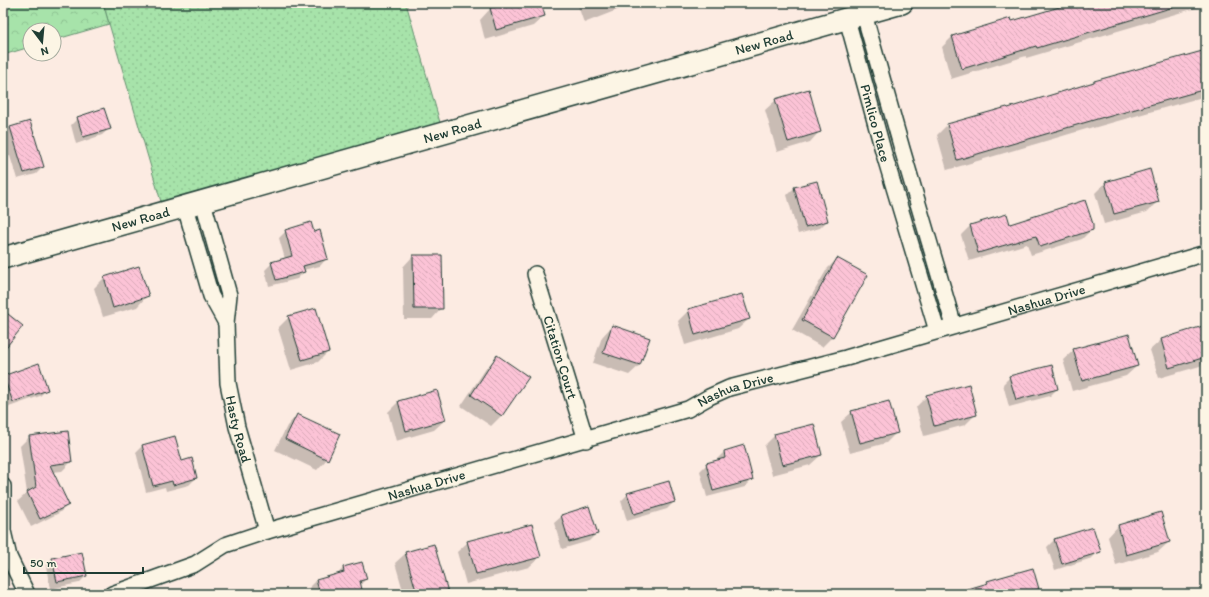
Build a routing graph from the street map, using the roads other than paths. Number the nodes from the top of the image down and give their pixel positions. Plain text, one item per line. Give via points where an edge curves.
1 (902, 3) edge
2 (855, 16) junction
3 (194, 204) junction
4 (923, 222) junction
5 (906, 227) junction
6 (1206, 253) edge
7 (3, 258) edge
8 (535, 274) dead end
9 (954, 326) junction
10 (937, 331) junction
11 (586, 440) junction
12 (3, 486) edge
13 (267, 531) junction
14 (27, 594) edge
15 (112, 594) edge

1 - 2 street, New Road
2 - 3 street, New Road
2 - 4 street, Pimlico Place
2 - 5 street, Pimlico Place
3 - 7 street, New Road
3 - 13 street, Hasty Road via 211,296 226,323 228,383 237,428
4 - 5 street
4 - 9 street, Pimlico Place
5 - 10 street, Pimlico Place
6 - 9 street, Nashua Drive
8 - 11 street, Citation Court
9 - 10 street, Nashua Drive
10 - 11 street, Nashua Drive via 729,388 688,409
11 - 13 street, Nashua Drive
12 - 14 street via 3,531 9,557
13 - 15 street, Nashua Drive via 225,545 195,564

